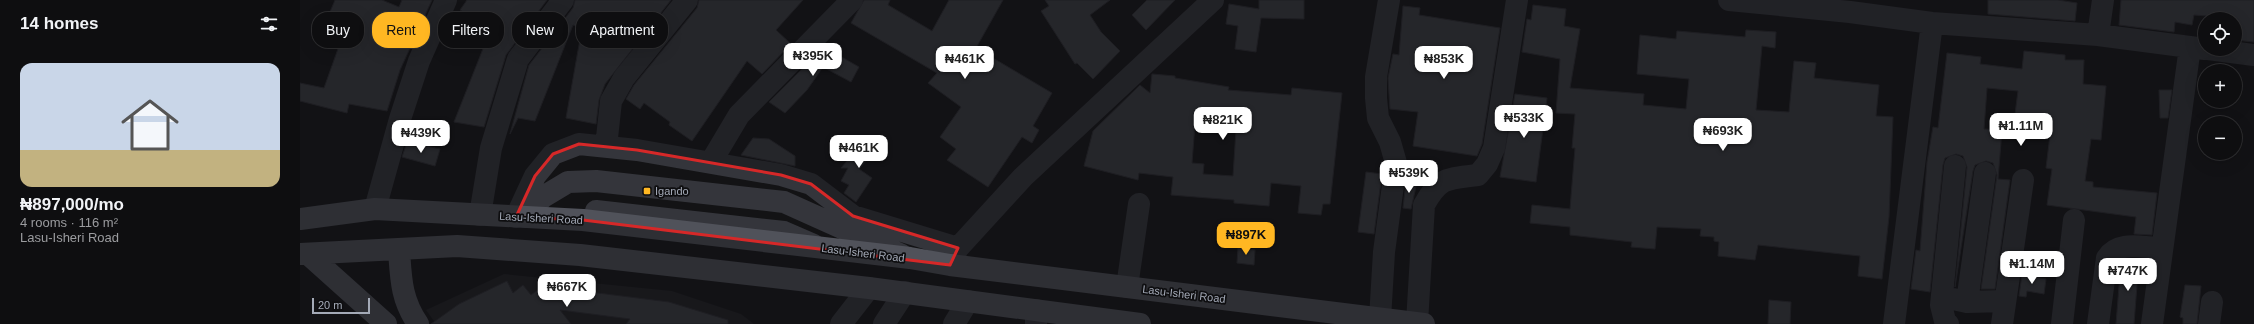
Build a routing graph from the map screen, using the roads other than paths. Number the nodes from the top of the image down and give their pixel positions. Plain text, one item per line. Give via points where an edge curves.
1 (446, 0) edge
2 (563, 0) edge
3 (687, 0) edge
4 (852, 0) edge
5 (1389, 0) edge
6 (1517, 0) edge
7 (1729, 0) edge
8 (2103, 0) edge
9 (1205, 2) edge
10 (1851, 6) edge
11 (1932, 23) junction
12 (2098, 35) junction
13 (2198, 48) edge
14 (2242, 53) edge
15 (2254, 55) edge
16 (2199, 56) edge
17 (606, 147) junction
18 (711, 162) junction
19 (1954, 166) dead end
20 (1985, 173) dead end
21 (2023, 180) dead end
22 (1139, 204) dead end
23 (375, 209) junction
24 (480, 215) junction
25 (520, 217) junction
26 (300, 219) edge
27 (2074, 220) dead end
28 (2162, 248) junction
29 (399, 250) junction
30 (304, 254) edge
31 (954, 257) junction
32 (910, 258) junction
33 (1127, 287) junction
34 (869, 288) junction
35 (904, 292) junction
36 (1942, 296) junction
37 (968, 301) junction
38 (2005, 301) junction
39 (1967, 302) junction
40 (2212, 302) dead end
41 (1036, 317) edge
42 (1380, 319) junction
43 (386, 324) edge
44 (418, 324) edge
45 (842, 324) edge
46 (884, 324) edge
47 (954, 324) edge
48 (1140, 324) edge
49 (1420, 324) edge
50 (1894, 324) edge
51 (1948, 324) edge
52 (2002, 324) edge
53 (2062, 324) edge
54 (2098, 324) edge
55 (2152, 324) edge
56 (2209, 324) edge

1 - 23 street via 419,61
2 - 24 street via 518,59 491,148
3 - 17 street via 624,78 611,101
4 - 18 street via 739,115
5 - 42 street via 1376,77 1376,98 1378,118 1390,142 1396,163 1384,252
6 - 49 street via 1494,148 1487,164 1478,174 1445,180 1433,189 1424,205
7 - 10 street
8 - 12 street
9 - 31 street via 1023,177
10 - 11 street
11 - 12 street
11 - 50 street
12 - 13 street
14 - 15 street
16 - 28 street
17 - 18 street
17 - 25 street via 579,144 553,154 535,176
18 - 31 street via 781,175 811,184 853,216
19 - 36 street
20 - 39 street
21 - 38 street
22 - 33 street
23 - 24 main road, Lasu-Isheri Road
23 - 26 main road, Lasu-Isheri Road
24 - 25 main road, Lasu-Isheri Road
25 - 32 main road, Lasu-Isheri Road via 583,220
25 - 32 street via 543,196 568,182 596,181 784,202
27 - 53 street
28 - 54 street via 2120,247 2112,251 2107,258
28 - 55 street
29 - 30 main road
29 - 34 main road via 457,246 580,255
29 - 44 main road via 401,290
30 - 43 main road
31 - 32 main road, Lasu-Isheri Road
31 - 33 main road, Lasu-Isheri Road
33 - 42 main road, Lasu-Isheri Road
34 - 35 main road
34 - 45 street
35 - 37 main road
35 - 46 street
36 - 39 street
36 - 51 street via 1941,305
37 - 41 main road
37 - 47 street
38 - 39 street
38 - 52 street
40 - 56 street
41 - 48 main road
42 - 49 main road, Lasu-Isheri Road

